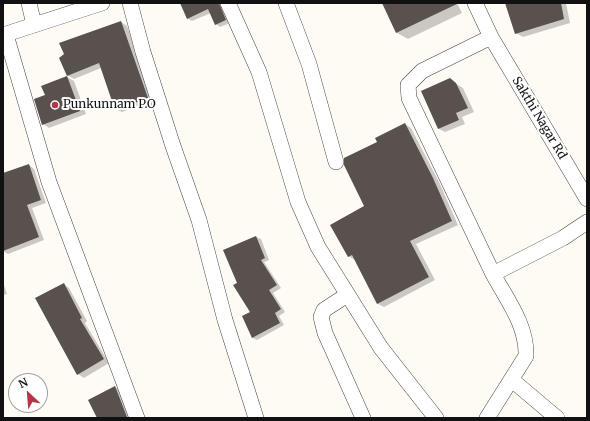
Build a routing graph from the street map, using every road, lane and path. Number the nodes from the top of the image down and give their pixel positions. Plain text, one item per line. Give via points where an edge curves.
1 (29, 3) edge
2 (102, 3) edge
3 (130, 3) edge
4 (228, 3) edge
5 (286, 3) edge
6 (475, 3) edge
7 (34, 25) junction
8 (4, 35) edge
9 (491, 37) junction
10 (336, 162) dead end
11 (587, 199) edge
12 (587, 222) edge
13 (493, 274) junction
14 (347, 295) junction
15 (512, 380) junction
16 (137, 418) edge
17 (256, 418) edge
18 (363, 418) edge
19 (436, 418) edge
20 (487, 418) edge
21 (557, 418) edge

1 - 7 street
2 - 7 street
3 - 17 street via 142,52 199,220 225,320
4 - 14 street via 259,72 298,202 318,247
5 - 10 street via 309,64
6 - 9 street, Sakthi Nagar Rd
7 - 8 street
8 - 16 street via 49,182
9 - 11 street, Sakthi Nagar Rd
9 - 13 street via 422,71 408,85 409,98
12 - 13 street via 563,238
13 - 15 street via 520,321 526,344 526,356
14 - 18 street via 324,310 320,317
14 - 19 street via 381,348
15 - 20 street
15 - 21 street

